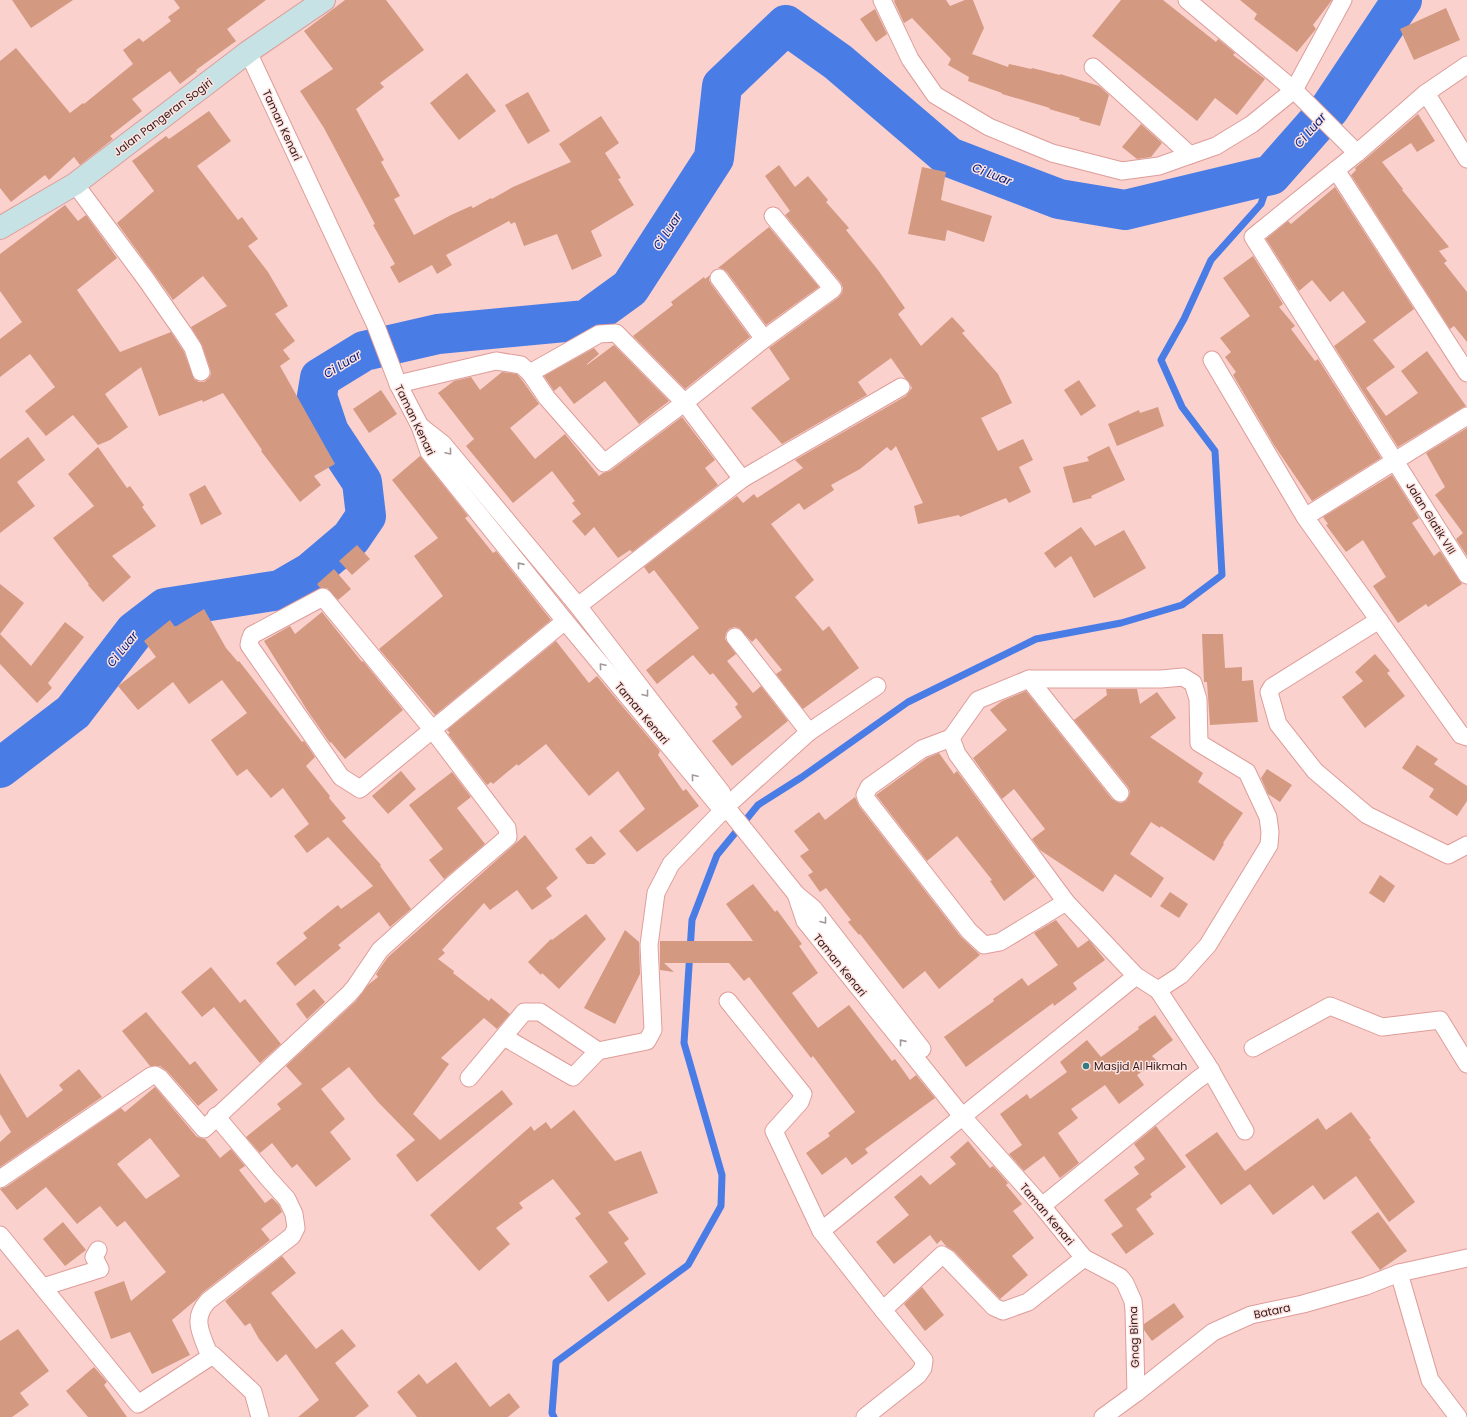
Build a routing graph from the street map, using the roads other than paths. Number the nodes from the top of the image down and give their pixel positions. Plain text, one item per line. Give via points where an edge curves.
1 (882, 0) edge
2 (1188, 0) edge
3 (1343, 0) edge
4 (316, 2) edge
5 (248, 52) junction
6 (1467, 65) edge
7 (1093, 67) dead end
8 (1296, 92) junction
9 (1426, 93) junction
10 (1357, 153) junction
11 (1190, 156) junction
12 (1467, 159) edge
13 (1336, 170) junction
14 (75, 184) junction
15 (773, 216) dead end
16 (0, 228) edge
17 (719, 278) dead end
18 (764, 339) junction
19 (1212, 360) dead end
20 (201, 372) dead end
21 (530, 373) junction
22 (1467, 373) edge
23 (398, 384) junction
24 (901, 388) dead end
25 (684, 403) junction
26 (1467, 416) edge
27 (420, 426) junction
28 (1394, 461) junction
29 (742, 479) junction
30 (1305, 517) junction
31 (1467, 575) edge
32 (578, 606) junction
33 (1379, 620) junction
34 (565, 621) junction
35 (735, 637) dead end
36 (1029, 679) junction
37 (877, 686) dead end
38 (432, 729) junction
39 (809, 732) junction
40 (1467, 737) edge
41 (951, 738) junction
42 (1120, 793) dead end
43 (729, 811) junction
44 (1467, 845) edge
45 (1066, 902) junction
46 (1136, 976) junction
47 (1158, 990) junction
48 (728, 1001) dead end
49 (504, 1036) junction
50 (1253, 1048) dead end
51 (598, 1051) junction
52 (1467, 1064) edge
53 (1211, 1070) junction
54 (469, 1078) dead end
55 (965, 1113) junction
56 (216, 1116) junction
57 (1245, 1131) dead end
58 (0, 1179) edge
59 (1042, 1206) junction
60 (821, 1231) junction
61 (0, 1236) edge
62 (98, 1250) dead end
63 (1084, 1258) junction
64 (1467, 1258) edge
65 (1399, 1273) junction
66 (43, 1287) junction
67 (883, 1310) junction
68 (210, 1357) junction
69 (1136, 1393) junction
70 (260, 1417) edge
71 (865, 1417) edge
72 (1103, 1417) edge
73 (1458, 1417) edge

1 - 11 street via 910,59 935,95 989,127 1052,153 1122,171 1159,166
2 - 8 street
3 - 8 street
4 - 5 street, Jalan Pangeran Sogiri
5 - 14 street, Jalan Pangeran Sogiri
5 - 23 street, Taman Kenari via 376,326
6 - 9 street
7 - 11 street
8 - 10 street
8 - 11 street via 1216,146
9 - 10 street
9 - 12 street
10 - 13 street
13 - 22 street
13 - 28 street, Jalan Glatik VIII via 1253,237
14 - 16 street, Jalan Pangeran Sogiri
14 - 20 street via 184,334 193,348
15 - 18 street via 833,289
17 - 18 street
18 - 25 street
19 - 30 street
21 - 23 street via 521,365 496,362
21 - 25 street via 599,334 616,333
21 - 25 street via 547,398 604,463
23 - 27 street, Taman Kenari
24 - 29 street
25 - 29 street
26 - 28 street
27 -> 32 street via 442,444
34 -> 27 street, Taman Kenari via 429,452
28 - 30 street
28 - 31 street, Jalan Glatik VIII
29 - 32 street
30 - 33 street
32 -> 43 street
33 - 40 street via 1460,735
33 - 44 street via 1272,686 1269,692 1278,724 1315,771 1367,815 1448,854
34 - 38 street
43 -> 34 street, Taman Kenari
35 - 39 street
36 - 41 street via 978,700
36 - 42 street
36 - 47 street via 1183,677 1193,684 1198,699 1199,743 1248,772 1268,817 1269,845 1208,945 1182,975
37 - 39 street
38 - 38 street via 360,789 341,777 249,645 250,640 255,634 323,597
38 - 56 street via 508,828 508,838 380,950 349,994
39 - 43 street
41 - 45 street via 957,754
41 - 45 street via 922,749 869,787 865,794 868,800 968,932 984,945 1000,942
43 - 51 street via 671,864 656,893 649,945 653,1030 647,1041
43 - 55 street, Taman Kenari via 796,894 814,908
45 - 46 street
46 - 47 street
46 - 55 street
47 - 53 street
48 - 60 street via 803,1094 800,1102 774,1131
49 - 51 street via 573,1077
49 - 51 street via 524,1012 540,1012
49 - 54 street
50 - 52 street via 1330,1006 1382,1027 1440,1020
53 - 57 street
53 - 59 street
55 - 59 street, Taman Kenari
55 - 60 street
56 - 58 street via 204,1129 160,1078 151,1076
56 - 68 street via 287,1199 294,1214 296,1228 292,1236 203,1307 198,1324
59 - 63 street, Taman Kenari
60 - 67 street
61 - 66 street
62 - 66 street via 94,1257 100,1269
63 - 67 street via 1028,1302 1003,1310 986,1299 942,1254
63 - 69 street, Gnag Bima via 1120,1277 1128,1288 1134,1311
64 - 65 street, Batara
65 - 69 street, Batara via 1366,1286 1304,1304 1251,1315 1213,1332
65 - 73 street via 1430,1380
66 - 68 street via 138,1404
67 - 71 street via 924,1360 923,1368 918,1375
68 - 70 street via 213,1355 253,1392
69 - 72 street, Batara

